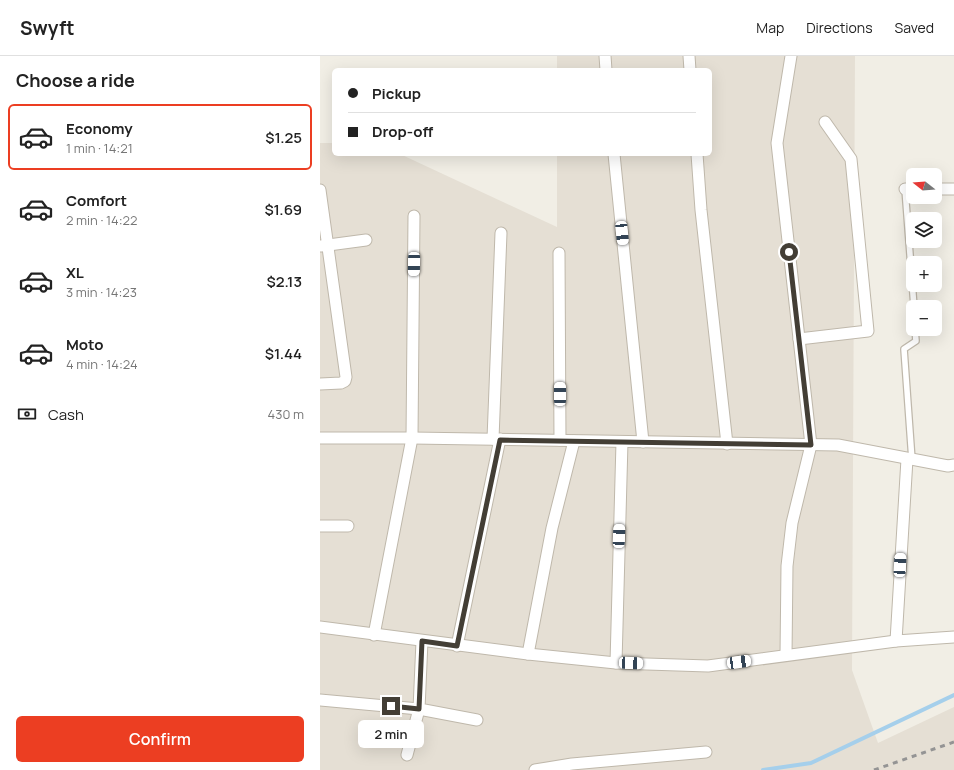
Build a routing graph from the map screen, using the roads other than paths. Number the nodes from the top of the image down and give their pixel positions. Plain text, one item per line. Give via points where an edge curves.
1 (605, 56) edge
2 (689, 56) edge
3 (791, 56) edge
4 (606, 68) edge
5 (690, 68) edge
6 (825, 122) dead end
7 (614, 156) edge
8 (697, 156) edge
9 (942, 189) edge
10 (954, 189) edge
11 (320, 190) edge
12 (910, 204) edge
13 (414, 216) dead end
14 (501, 233) dead end
15 (366, 240) dead end
16 (324, 246) edge
17 (559, 253) dead end
18 (914, 300) edge
19 (916, 336) edge
20 (799, 339) junction
21 (320, 384) edge
22 (320, 438) edge
23 (412, 438) junction
24 (497, 439) junction
25 (560, 440) junction
26 (574, 441) junction
27 (622, 442) junction
28 (643, 442) junction
29 (727, 444) junction
30 (811, 445) junction
31 (909, 460) junction
32 (954, 465) edge
33 (320, 526) edge
34 (348, 526) dead end
35 (320, 627) edge
36 (374, 635) junction
37 (954, 637) edge
38 (422, 641) junction
39 (896, 641) junction
40 (457, 646) junction
41 (528, 654) junction
42 (786, 655) junction
43 (616, 662) junction
44 (320, 700) edge
45 (419, 709) junction
46 (477, 720) dead end
47 (706, 752) dead end
48 (407, 755) dead end
49 (535, 770) edge

1 - 4 street
2 - 5 street
3 - 20 street via 778,143
6 - 20 street via 852,158 868,331
7 - 28 street
8 - 29 street
9 - 10 street
11 - 16 street
12 - 18 lane
13 - 23 street
14 - 24 street
15 - 16 street
16 - 21 street via 346,377 341,383
17 - 25 street
19 - 31 lane via 916,341 904,349
20 - 30 street
22 - 23 street
23 - 24 street
23 - 36 street
24 - 25 street
24 - 40 street
25 - 26 street
26 - 27 street
26 - 41 street via 552,528
27 - 28 street
27 - 43 street
28 - 29 street
29 - 30 street
30 - 31 street via 838,445
30 - 42 street via 792,523 787,566
31 - 32 street
31 - 39 street
33 - 34 street
35 - 36 street
36 - 38 street
37 - 39 street
38 - 40 street
38 - 45 street
39 - 42 street
40 - 41 street
41 - 43 street
42 - 43 street via 708,666
44 - 45 street
45 - 46 street
45 - 48 street
47 - 49 street via 572,764

